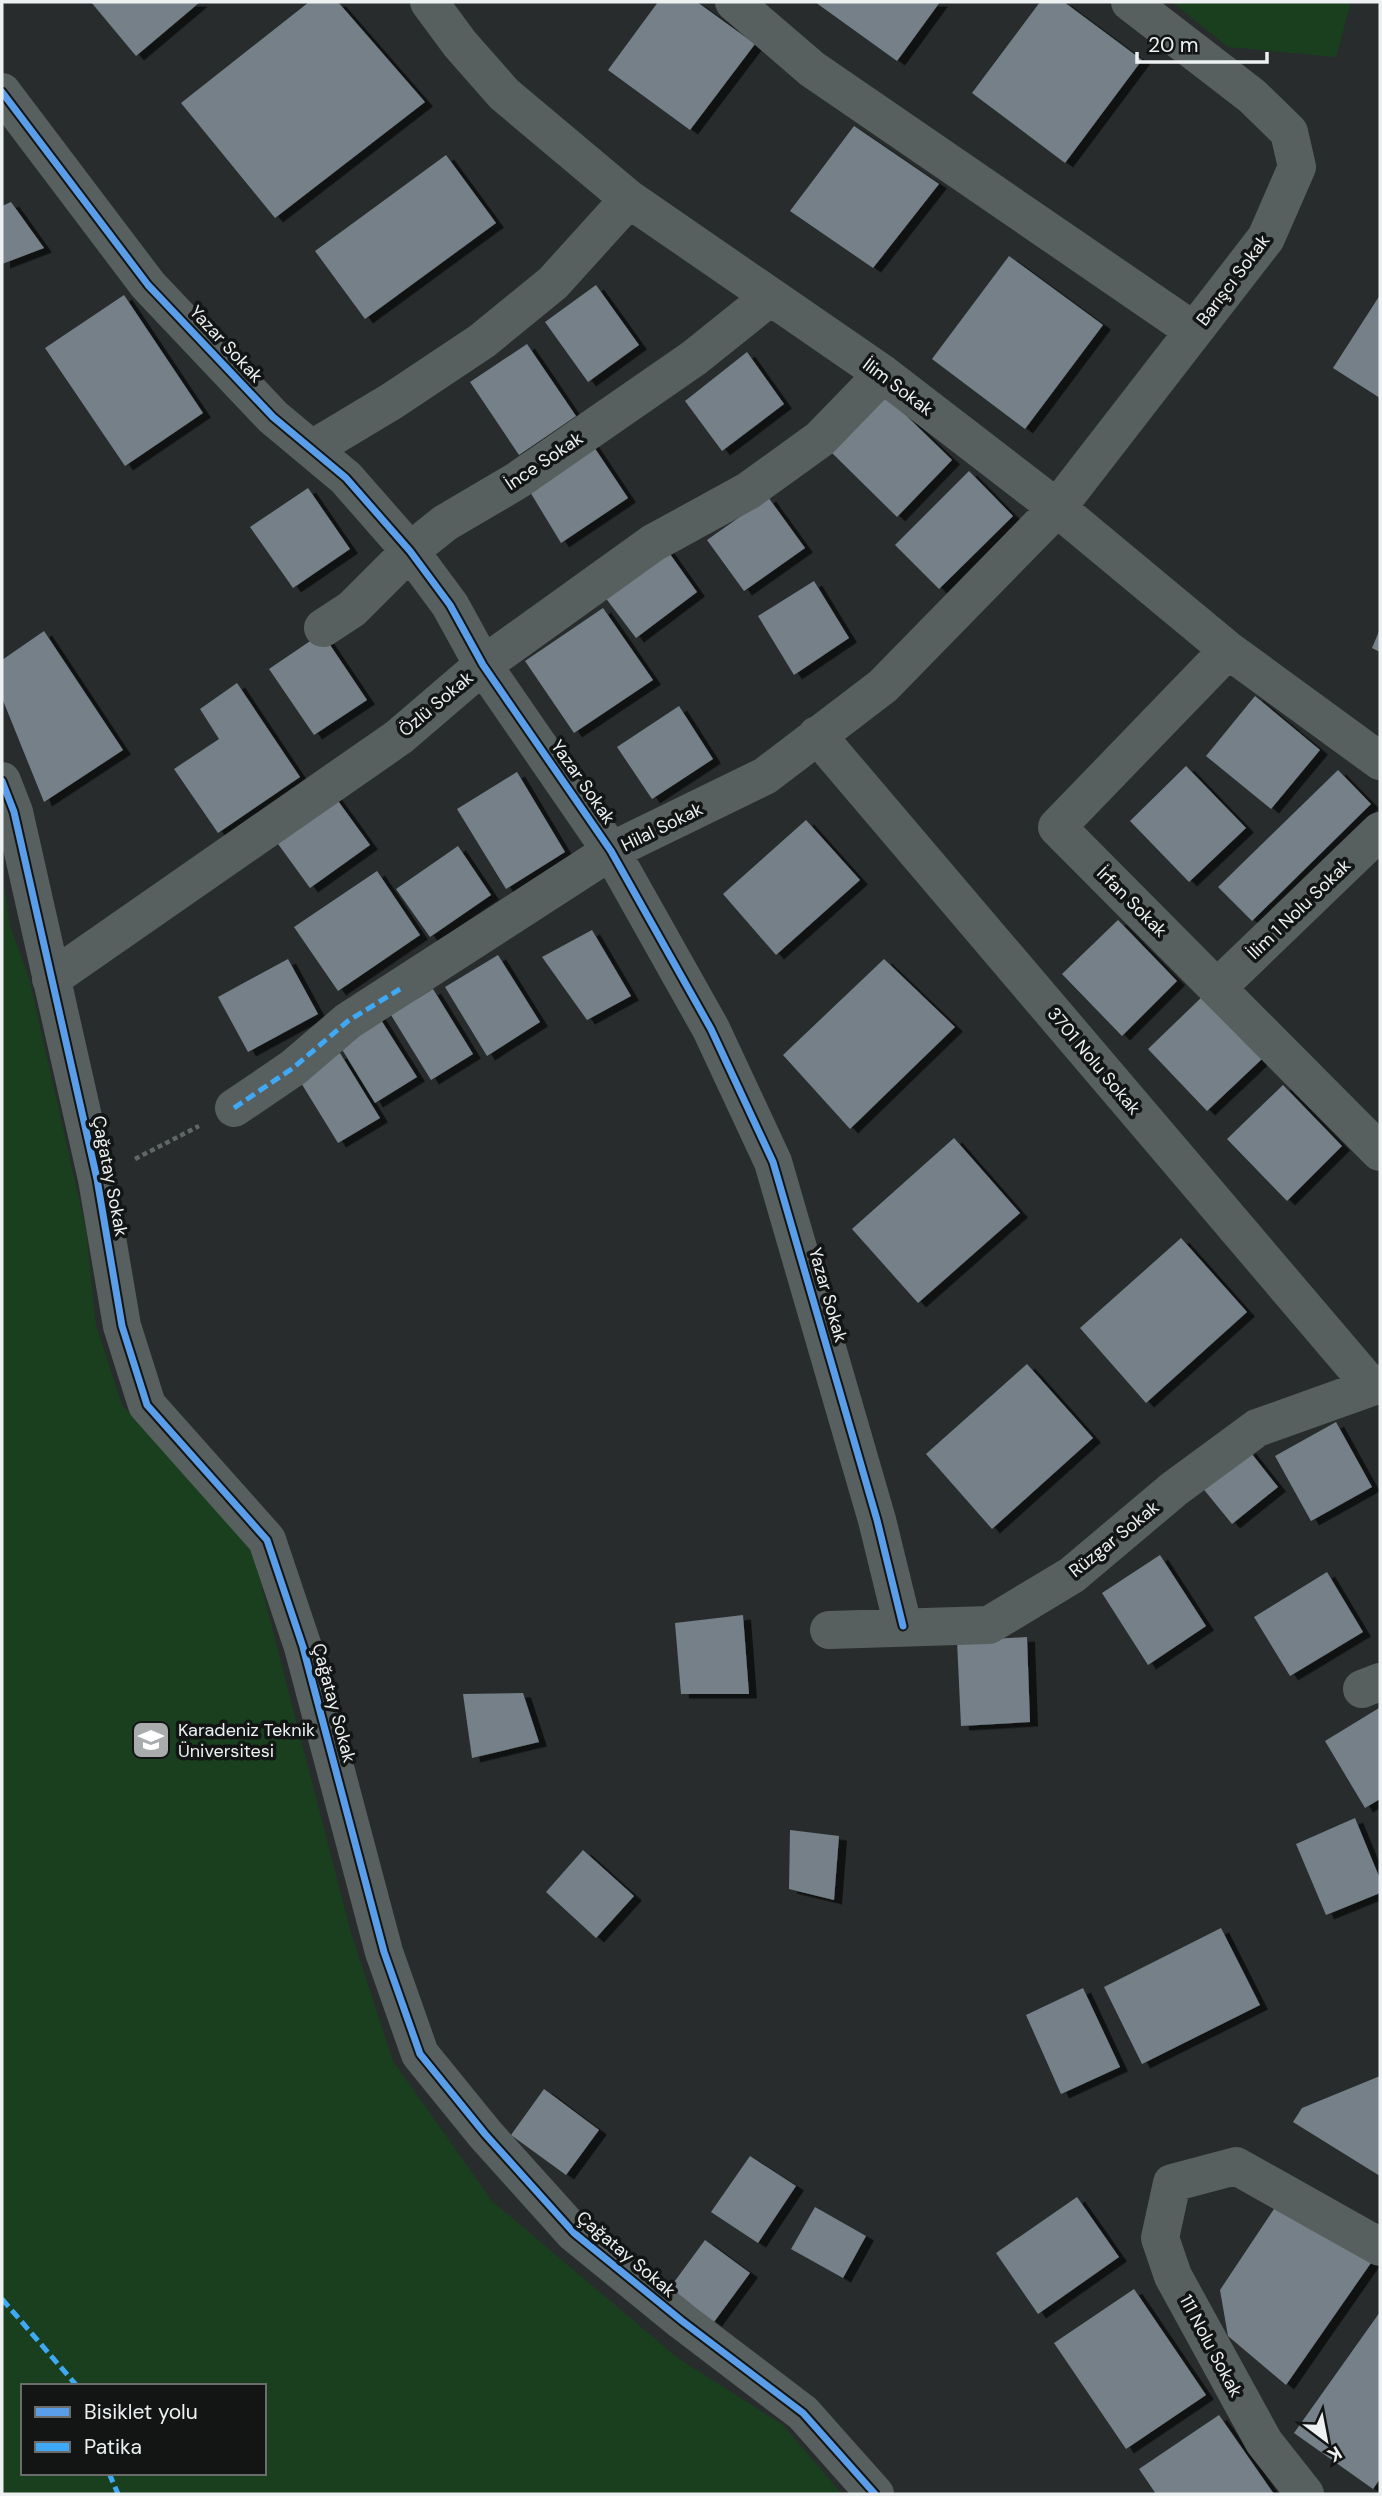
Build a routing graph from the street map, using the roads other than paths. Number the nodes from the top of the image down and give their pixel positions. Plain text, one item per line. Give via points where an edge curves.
1 (429, 2) edge
2 (734, 2) edge
3 (1130, 2) edge
4 (2, 92) edge
5 (629, 199) junction
6 (769, 297) junction
7 (1194, 331) junction
8 (883, 374) junction
9 (312, 449) junction
10 (1057, 508) junction
11 (410, 551) junction
12 (323, 628) dead end
13 (1228, 650) junction
14 (483, 665) junction
15 (817, 736) junction
16 (1380, 761) edge
17 (2, 781) edge
18 (1380, 831) edge
19 (611, 851) junction
20 (51, 979) junction
21 (1217, 988) junction
22 (234, 1108) road end
23 (1380, 1152) edge
24 (1376, 1385) edge
25 (903, 1626) junction
26 (829, 1630) dead end
27 (1380, 2247) edge
28 (875, 2494) edge
29 (1305, 2494) edge

1 - 5 street, İlim Sokak via 504,94
2 - 7 street via 812,69
3 - 7 street, Barışcı Sokak via 1252,96 1289,132 1297,167 1266,238
4 - 9 street, Yazar Sokak via 148,285 273,417
5 - 6 street, İlim Sokak
5 - 9 street via 553,283 482,341
6 - 8 street, İlim Sokak
6 - 11 street, İnce Sokak via 683,366 518,480 445,523
7 - 10 street, Barışcı Sokak
8 - 10 street, İlim Sokak
8 - 14 street, Özlü Sokak via 820,439 748,491 653,543
9 - 11 street, Yazar Sokak via 346,478
10 - 13 street, İlim Sokak
10 - 15 street, Hilal Sokak via 883,686
11 - 12 street, İnce Sokak via 352,610
11 - 14 street, Yazar Sokak via 450,605
13 - 16 street, İlim Sokak
13 - 21 street, İrfan Sokak via 1057,827
14 - 19 street, Yazar Sokak
14 - 20 street, Özlü Sokak via 399,737
15 - 19 street, Hilal Sokak via 765,776
15 - 24 street, 3701 Nolu Sokak
17 - 20 street, Çağatay Sokak via 14,812
18 - 21 street, İlim 1 Nolu Sokak
19 - 22 street, Hilal Sokak via 348,1021 293,1068
19 - 25 street, Yazar Sokak via 711,1029 774,1161
20 - 28 street, Çağatay Sokak via 97,1179 122,1326 147,1405 267,1540 303,1647 384,1952 420,2054 574,2233 803,2413
21 - 23 street, İrfan Sokak
24 - 25 street, Rüzgar Sokak via 1257,1428 1174,1489 1072,1575 989,1625
25 - 26 street, Rüzgar Sokak
27 - 29 street, 111 Nolu Sokak via 1236,2166 1172,2183 1160,2238 1174,2276 1264,2442

